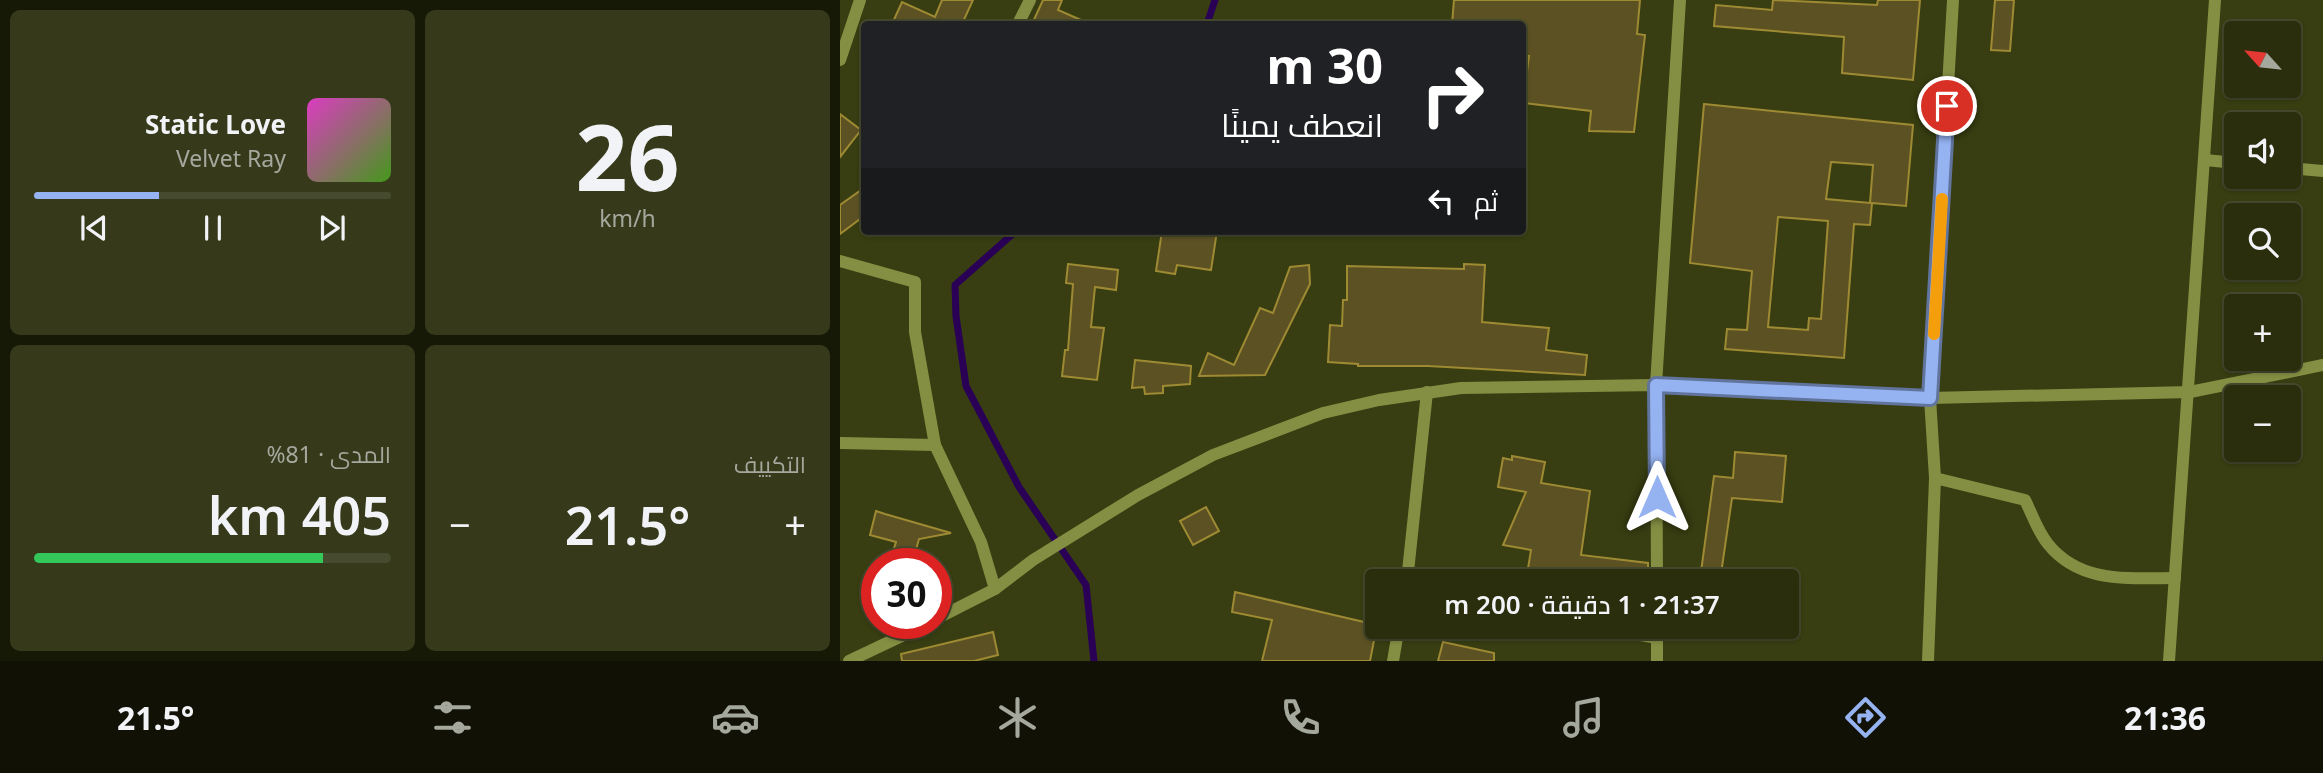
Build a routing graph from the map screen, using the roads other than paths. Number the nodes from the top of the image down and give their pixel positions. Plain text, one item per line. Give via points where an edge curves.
1 (860, 0) edge
2 (1030, 0) edge
3 (1680, 0) edge
4 (1953, 0) edge
5 (2215, 0) edge
6 (1020, 21) edge
7 (859, 23) edge
8 (840, 60) edge
9 (2205, 160) junction
10 (2224, 162) edge
11 (2301, 168) edge
12 (2323, 171) edge
13 (840, 261) edge
14 (2323, 365) edge
15 (1656, 385) junction
16 (1427, 392) junction
17 (2190, 392) junction
18 (1930, 398) junction
19 (841, 443) edge
20 (935, 445) junction
21 (1935, 478) junction
22 (1408, 569) edge
23 (1657, 569) edge
24 (2175, 578) junction
25 (995, 589) junction
26 (952, 611) edge
27 (896, 639) edge
28 (1397, 639) edge
29 (1657, 639) edge
30 (850, 661) edge
31 (1394, 661) edge
32 (1657, 661) edge
33 (1928, 661) edge
34 (2169, 661) edge

1 - 7 street
2 - 6 street
3 - 15 street
4 - 18 street
5 - 9 street
7 - 8 street
9 - 10 street
9 - 17 street
11 - 12 street
13 - 20 street via 915,282 915,332
14 - 17 street
15 - 16 street
15 - 18 street
15 - 23 street
16 - 22 street
16 - 25 street via 1323,413 1213,455 1084,527
17 - 18 street
17 - 24 street
18 - 21 street
19 - 20 street
20 - 25 street via 981,542
21 - 24 street via 2025,500 2046,542 2063,560 2100,577
21 - 33 street
24 - 34 street
25 - 26 street
27 - 30 street
28 - 31 street
29 - 32 street

